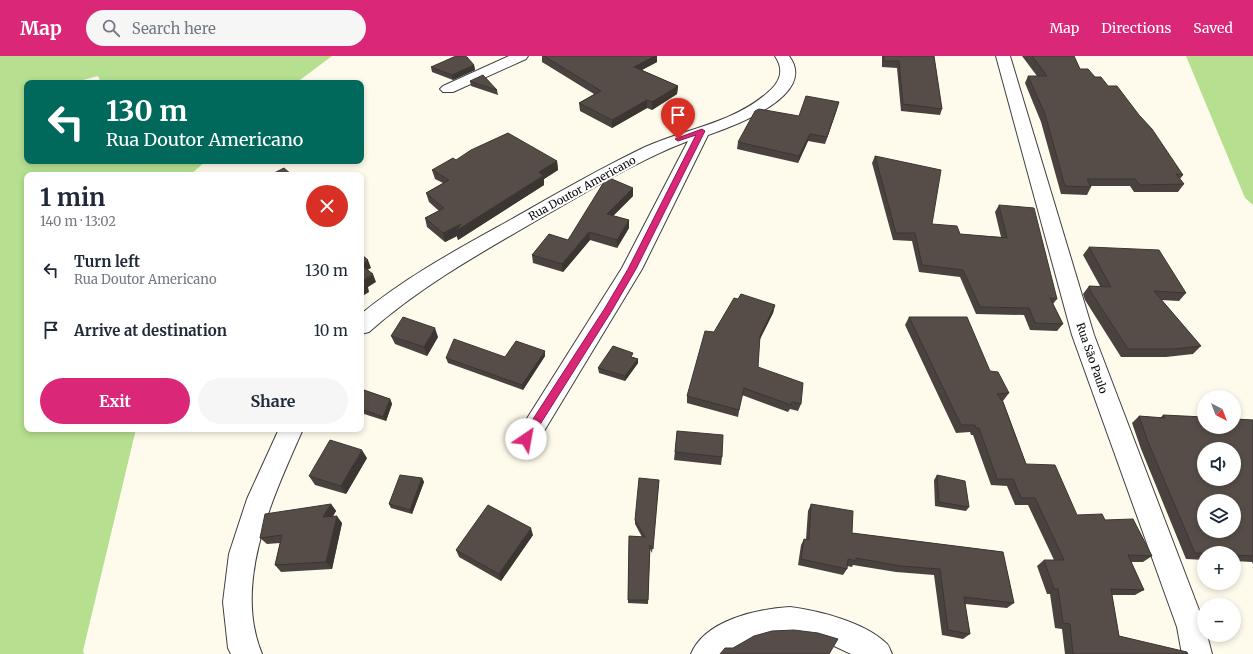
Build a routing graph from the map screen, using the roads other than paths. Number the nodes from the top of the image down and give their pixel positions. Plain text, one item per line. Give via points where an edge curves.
1 (521, 56) edge
2 (782, 56) edge
3 (1003, 56) edge
4 (448, 89) dead end
5 (702, 131) junction
6 (364, 323) edge
7 (290, 432) edge
8 (526, 439) dead end
9 (246, 654) edge
10 (706, 654) edge
11 (877, 654) edge
12 (1197, 654) edge

1 - 4 street
2 - 5 street, Rua Doutor Americano via 789,66 789,76 784,87 743,116
3 - 12 street, Rua São Paulo via 1082,335 1191,628
5 - 6 street, Rua Doutor Americano via 631,160 485,242 392,300
5 - 8 street via 632,269
7 - 9 street via 260,499 243,554 237,602
10 - 11 street via 742,628 773,622 814,625 835,630 861,642

